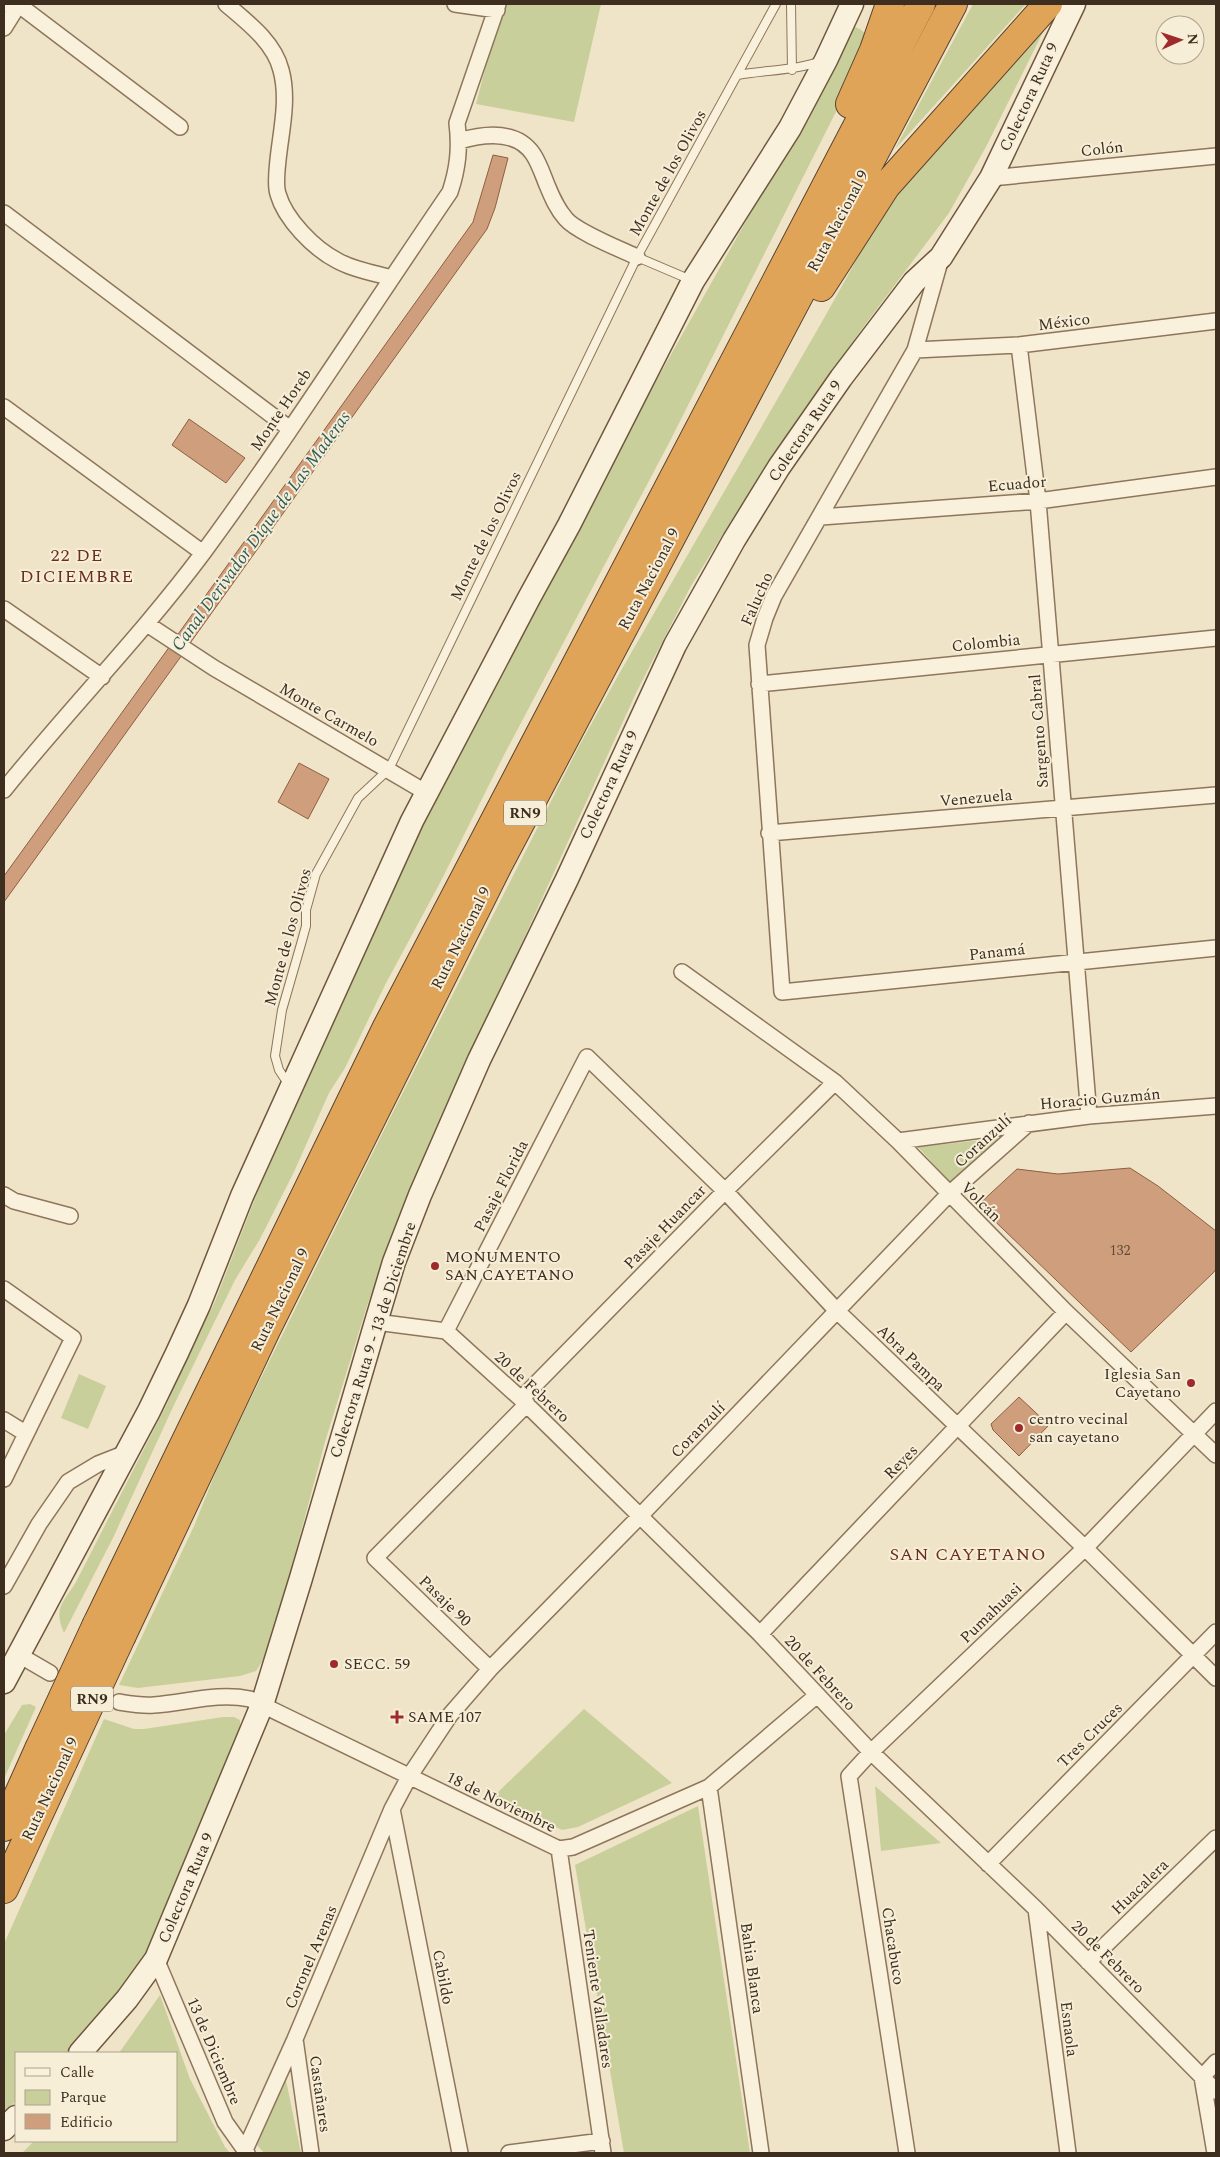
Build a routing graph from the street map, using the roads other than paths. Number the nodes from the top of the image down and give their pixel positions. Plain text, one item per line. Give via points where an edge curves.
1 (14, 4) edge
2 (226, 4) edge
3 (455, 4) edge
4 (776, 4) edge
5 (791, 4) edge
6 (852, 4) edge
7 (890, 4) edge
8 (921, 4) edge
9 (953, 4) edge
10 (1048, 4) edge
11 (1074, 4) edge
12 (497, 7) edge
13 (4, 28) edge
14 (826, 60) junction
15 (792, 70) junction
16 (738, 75) junction
17 (180, 127) dead end
18 (459, 141) junction
19 (1216, 156) edge
20 (991, 178) junction
21 (4, 213) edge
22 (636, 257) junction
23 (941, 257) junction
24 (392, 278) junction
25 (693, 281) junction
26 (1216, 320) edge
27 (1019, 345) junction
28 (915, 350) junction
29 (4, 407) edge
30 (290, 428) junction
31 (720, 446) junction
32 (684, 455) junction
33 (1216, 476) edge
34 (1038, 501) junction
35 (821, 517) junction
36 (203, 553) junction
37 (4, 609) edge
38 (147, 624) junction
39 (1216, 638) edge
40 (1051, 654) junction
41 (102, 677) junction
42 (760, 684) junction
43 (389, 769) junction
44 (7, 780) edge
45 (427, 793) junction
46 (1216, 794) edge
47 (1062, 808) junction
48 (769, 834) junction
49 (567, 878) joint
50 (1216, 948) edge
51 (1076, 962) junction
52 (682, 972) dead end
53 (782, 992) joint
54 (587, 1057) joint
55 (835, 1082) junction
56 (292, 1088) junction
57 (1216, 1106) edge
58 (1089, 1116) junction
59 (1029, 1123) junction
60 (898, 1141) junction
61 (725, 1191) junction
62 (949, 1194) junction
63 (4, 1195) edge
64 (70, 1216) dead end
65 (4, 1289) edge
66 (837, 1311) junction
67 (1066, 1312) junction
68 (376, 1322) junction
69 (446, 1331) junction
70 (524, 1402) junction
71 (1216, 1411) edge
72 (4, 1420) edge
73 (958, 1427) junction
74 (25, 1433) junction
75 (1195, 1434) junction
76 (126, 1452) junction
77 (1216, 1455) edge
78 (4, 1479) edge
79 (641, 1515) junction
80 (1085, 1548) junction
81 (375, 1558) joint
82 (4, 1586) edge
83 (1216, 1632) edge
84 (760, 1634) junction
85 (18, 1655) junction
86 (1193, 1655) junction
87 (490, 1669) junction
88 (50, 1673) dead end
89 (1216, 1678) edge
90 (4, 1682) edge
91 (816, 1696) junction
92 (119, 1702) dead end
93 (262, 1705) junction
94 (871, 1752) junction
95 (409, 1777) junction
96 (708, 1788) junction
97 (392, 1808) junction
98 (4, 1827) edge
99 (1216, 1838) edge
100 (559, 1849) junction
101 (988, 1864) junction
102 (4, 1889) edge
103 (1036, 1909) junction
104 (156, 1959) junction
105 (1088, 1962) junction
106 (295, 2039) junction
107 (81, 2052) edge
108 (1216, 2062) edge
109 (1202, 2077) junction
110 (1216, 2091) edge
111 (15, 2118) edge
112 (4, 2129) edge
113 (602, 2147) edge
114 (246, 2152) edge
115 (311, 2153) edge
116 (460, 2153) edge
117 (509, 2153) edge
118 (761, 2153) edge
119 (907, 2153) edge
120 (1068, 2153) edge
121 (1215, 2153) edge

1 - 13 street
1 - 17 street
2 - 24 street via 269,44 281,68 285,92 277,162 278,193 290,220 336,261
3 - 12 street
4 - 16 lane, Monte de los Olivos
5 - 15 lane
6 - 14 street
7 - 32 highway via 874,50 810,191 702,396
8 - 32 highway, Ruta Nacional 9 / RN9
9 - 31 highway, Ruta Nacional 9 / RN9
10 - 31 highway via 886,186 784,346 761,390
11 - 20 street, Colectora Ruta 9
12 - 18 street, Monte Horeb via 457,123
14 - 15 lane
14 - 25 street via 790,128
15 - 16 lane
16 - 22 lane, Monte de los Olivos
18 - 22 street via 502,135 525,144 567,221
18 - 24 street, Monte Horeb via 457,169 450,192
19 - 20 street, Colón
20 - 23 street, Colectora Ruta 9
21 - 30 street
22 - 25 lane
22 - 43 lane, Monte de los Olivos
23 - 28 street, Falucho
23 - 49 street, Colectora Ruta 9 via 914,282 840,378 734,540 675,645
24 - 30 street, Monte Horeb
25 - 45 street
26 - 27 street, México
27 - 28 street, México
27 - 34 street, Sargento Cabral
28 - 35 street, Falucho
29 - 36 street
30 - 36 street, Monte Horeb
31 - 102 highway, Ruta Nacional 9 / RN9, bridge via 409,1039 270,1321
32 - 98 highway, Ruta Nacional 9 / RN9, bridge via 386,1029 97,1624
33 - 34 street, Ecuador
34 - 35 street, Ecuador
34 - 40 street, Sargento Cabral
35 - 42 street, Falucho via 764,618 757,645
36 - 38 street, Monte Horeb
37 - 41 street
38 - 41 street, Monte Horeb
38 - 43 street, Monte Carmelo via 214,668
39 - 40 street, Colombia
40 - 42 street, Colombia
40 - 47 street, Sargento Cabral
41 - 44 street, Monte Horeb
42 - 48 street, Falucho
43 - 45 street, Monte Carmelo
43 - 56 lane, Monte de los Olivos via 358,798 316,874 306,910 306,926 282,1010 275,1056 279,1070
45 - 56 street
46 - 47 street, Venezuela
47 - 48 street, Venezuela
47 - 51 street, Sargento Cabral
48 - 53 street, Falucho
49 - 68 street, Colectora Ruta 9 - 13 de Diciembre via 483,1051 420,1195 394,1262
50 - 51 street, Panamá
51 - 53 street, Panamá
51 - 58 street, Sargento Cabral
52 - 55 street, Volcán
54 - 61 street, Abra Pampa
54 - 69 street, Pasaje Florida
55 - 60 street, Volcán
55 - 61 street, Pasaje Huancar
56 - 76 street via 242,1196 199,1305
57 - 58 street, Horacio Guzmán
58 - 59 street, Horacio Guzmán
59 - 60 street, Horacio Guzmán
59 - 62 street, Coranzulí
60 - 62 street, Volcán
61 - 66 street, Abra Pampa
61 - 70 street, Pasaje Huancar
62 - 66 street, Coranzulí
62 - 67 street, Volcán
63 - 64 street via 14,1201
65 - 74 street via 73,1338
66 - 73 street, Abra Pampa
66 - 79 street, Coranzulí
67 - 73 street, Reyes
67 - 75 street, Volcán
68 - 69 street
68 - 93 street, Colectora Ruta 9 - 13 de Diciembre
69 - 70 street, 20 de Febrero
70 - 79 street, 20 de Febrero
70 - 81 street, Pasaje Huancar
71 - 75 street, Pumahuasi
72 - 74 street
73 - 80 street, Abra Pampa
73 - 84 street, Reyes
74 - 78 street
75 - 77 street, Volcán
75 - 80 street, Pumahuasi
76 - 82 street via 68,1482 39,1524
76 - 85 street
79 - 84 street, 20 de Febrero
79 - 87 street, Coranzulí
80 - 86 street, Abra Pampa
80 - 94 street, Pumahuasi
81 - 87 street, Pasaje 90
83 - 86 street, Tres Cruces
84 - 91 street, 20 de Febrero
85 - 88 street
85 - 90 street
86 - 89 street, Abra Pampa
86 - 101 street, Tres Cruces
87 - 95 street, Coranzulí via 450,1714
91 - 94 street, 20 de Febrero
91 - 96 street, 18 de Noviembre
92 - 93 street, 18 de Noviembre via 154,1705 234,1696
93 - 95 street, 18 de Noviembre
93 - 104 street, Colectora Ruta 9
94 - 101 street, 20 de Febrero
94 - 119 street, Chacabuco via 849,1776
95 - 97 street, Coronel Arenas
95 - 100 street, 18 de Noviembre
96 - 100 street, 18 de Noviembre via 573,1847
96 - 118 street, Bahia Blanca
97 - 106 street, Coronel Arenas
97 - 116 street, Cabildo
99 - 105 street, Huacalera
100 - 113 street, Teniente Valladares
101 - 103 street, 20 de Febrero
103 - 105 street, 20 de Febrero
103 - 120 street, Esnaola
104 - 107 street, Colectora Ruta 9 via 127,1999
104 - 114 street, 13 de Diciembre via 225,2122
105 - 109 street, 20 de Febrero
106 - 114 street, Coronel Arenas
106 - 115 street, Castañares
108 - 109 street
109 - 110 street, 20 de Febrero
109 - 121 street
111 - 112 street
113 - 117 street

